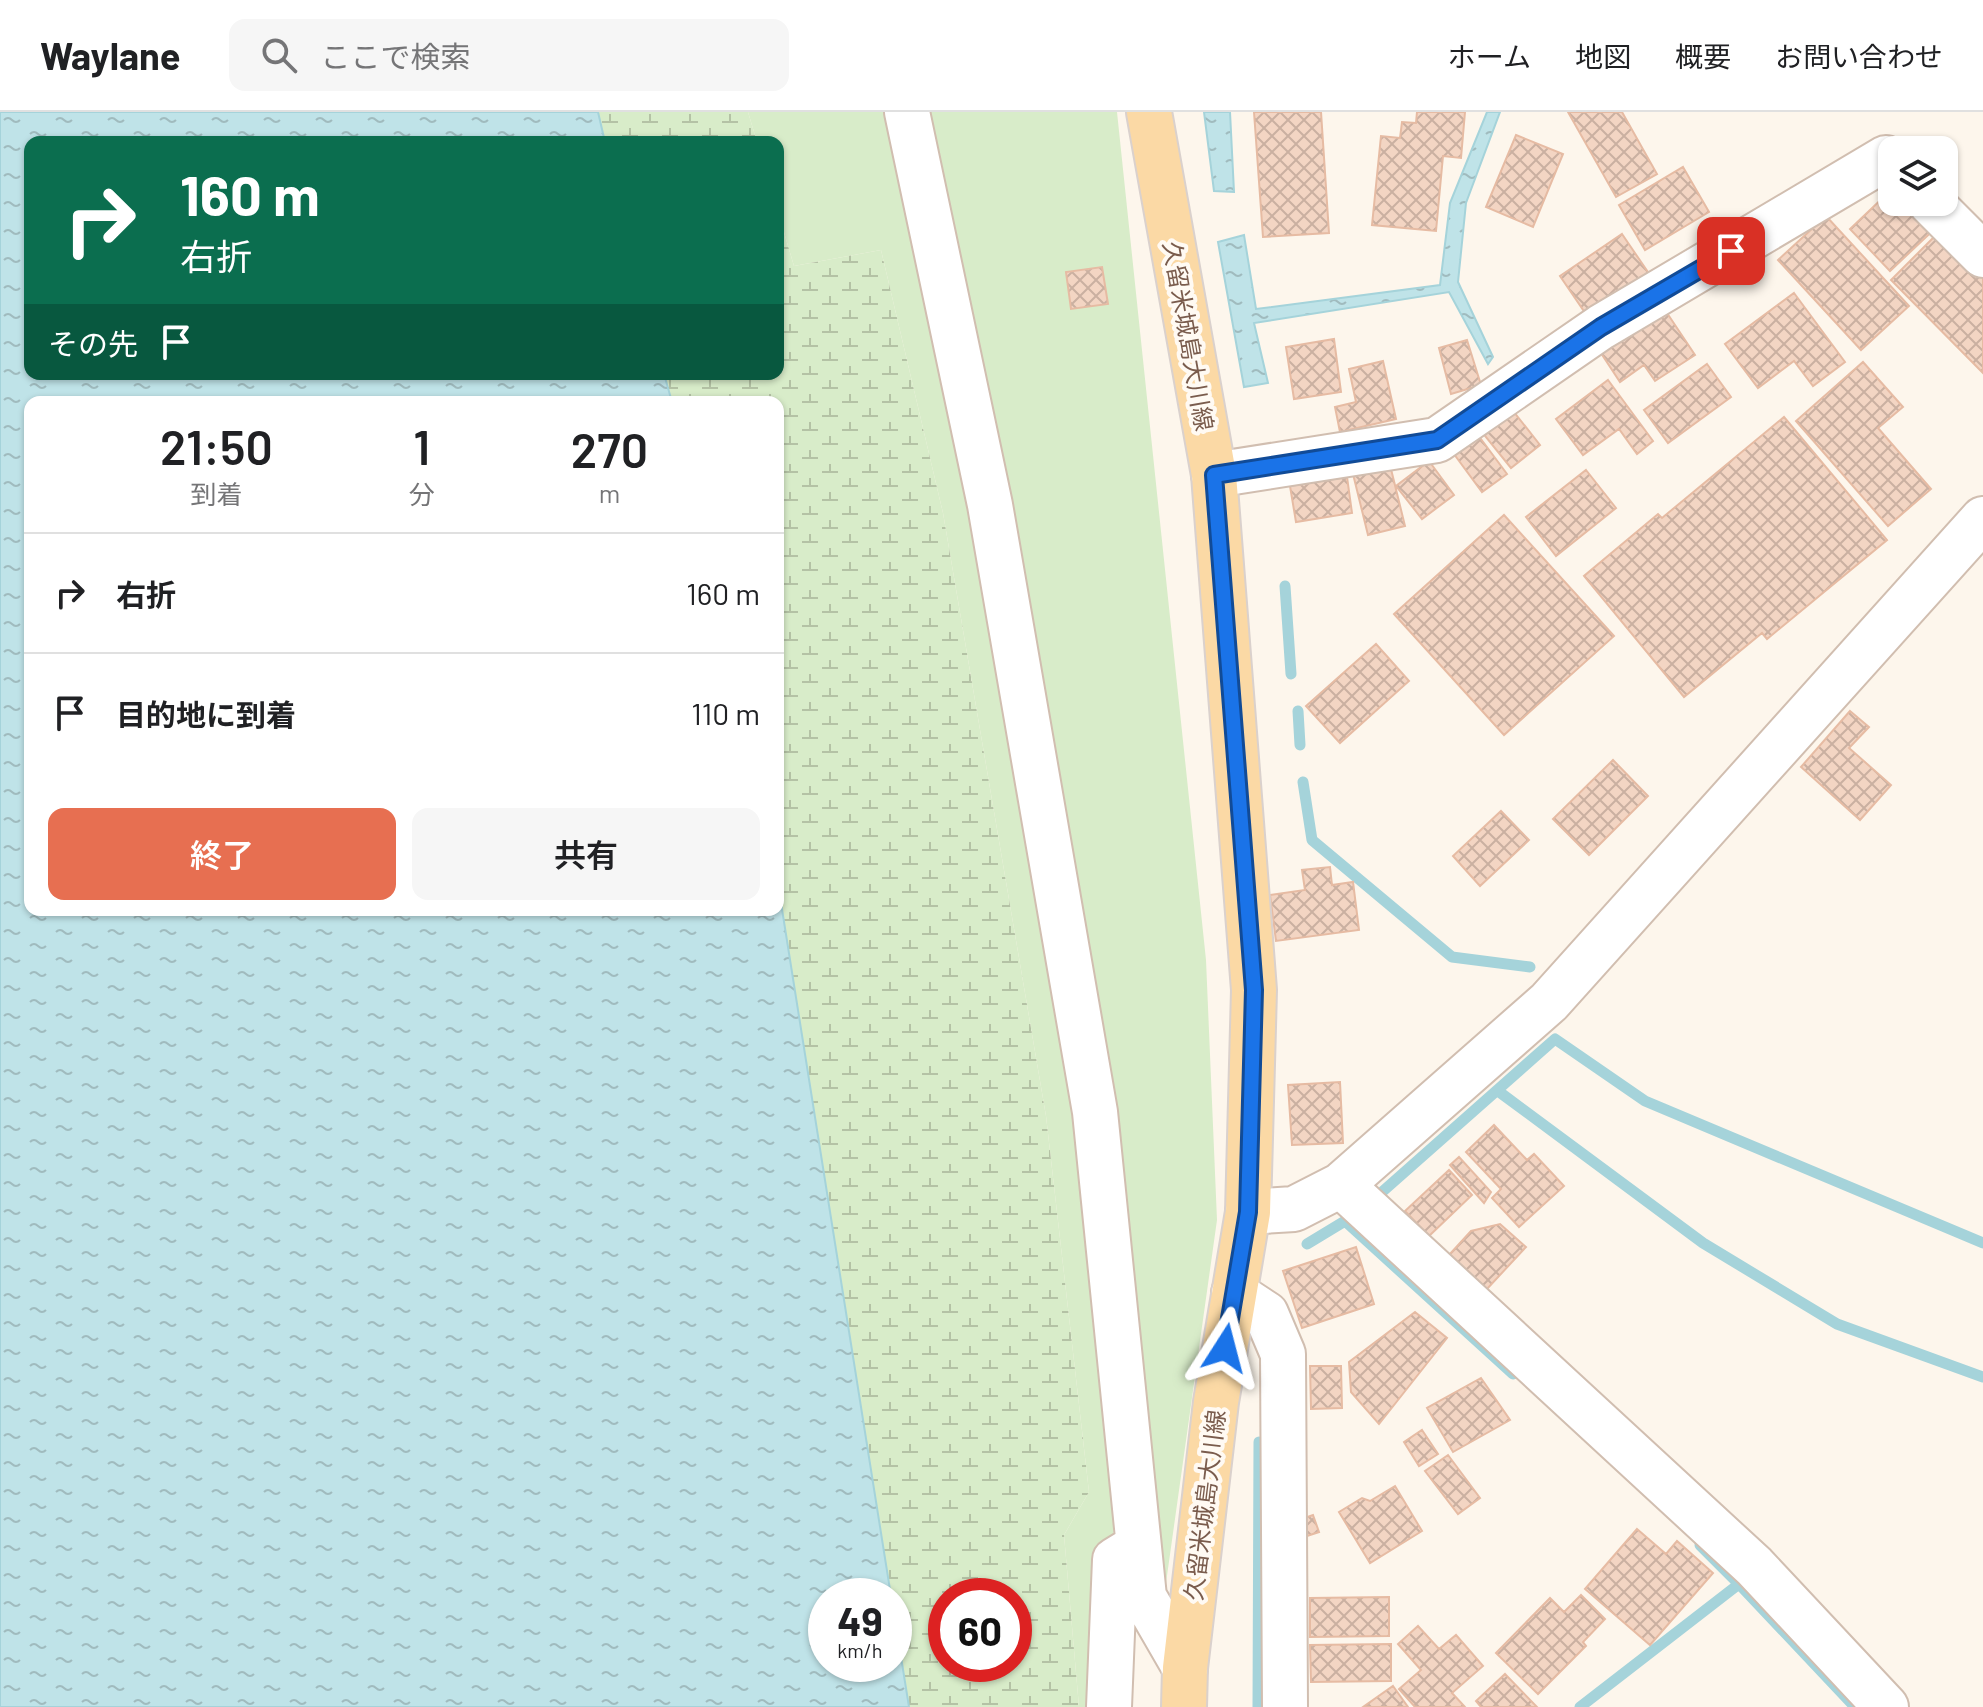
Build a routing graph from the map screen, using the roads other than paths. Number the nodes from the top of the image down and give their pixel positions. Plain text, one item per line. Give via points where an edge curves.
1 (907, 112) edge
2 (1149, 112) edge
3 (1878, 163) edge
4 (1944, 216) edge
5 (1983, 255) edge
6 (1214, 475) junction
7 (1983, 519) edge
8 (1341, 1185) junction
9 (1248, 1212) junction
10 (1234, 1293) junction
11 (1139, 1545) junction
12 (1184, 1688) edge
13 (1109, 1707) edge
14 (1285, 1707) edge
15 (1886, 1707) edge

1 - 11 street via 990,505 1095,1112
2 - 6 main road, 久留米城島大川線
3 - 6 street via 1601,327 1437,440
4 - 5 street
6 - 9 main road, 久留米城島大川線 via 1254,990
7 - 8 street via 1549,1002
8 - 9 street via 1294,1209
8 - 15 street via 1754,1566
9 - 10 main road, 久留米城島大川線
10 - 12 main road, 久留米城島大川線 via 1216,1402
10 - 14 street via 1266,1314 1283,1354
11 - 12 street via 1144,1597
11 - 13 street via 1115,1560

